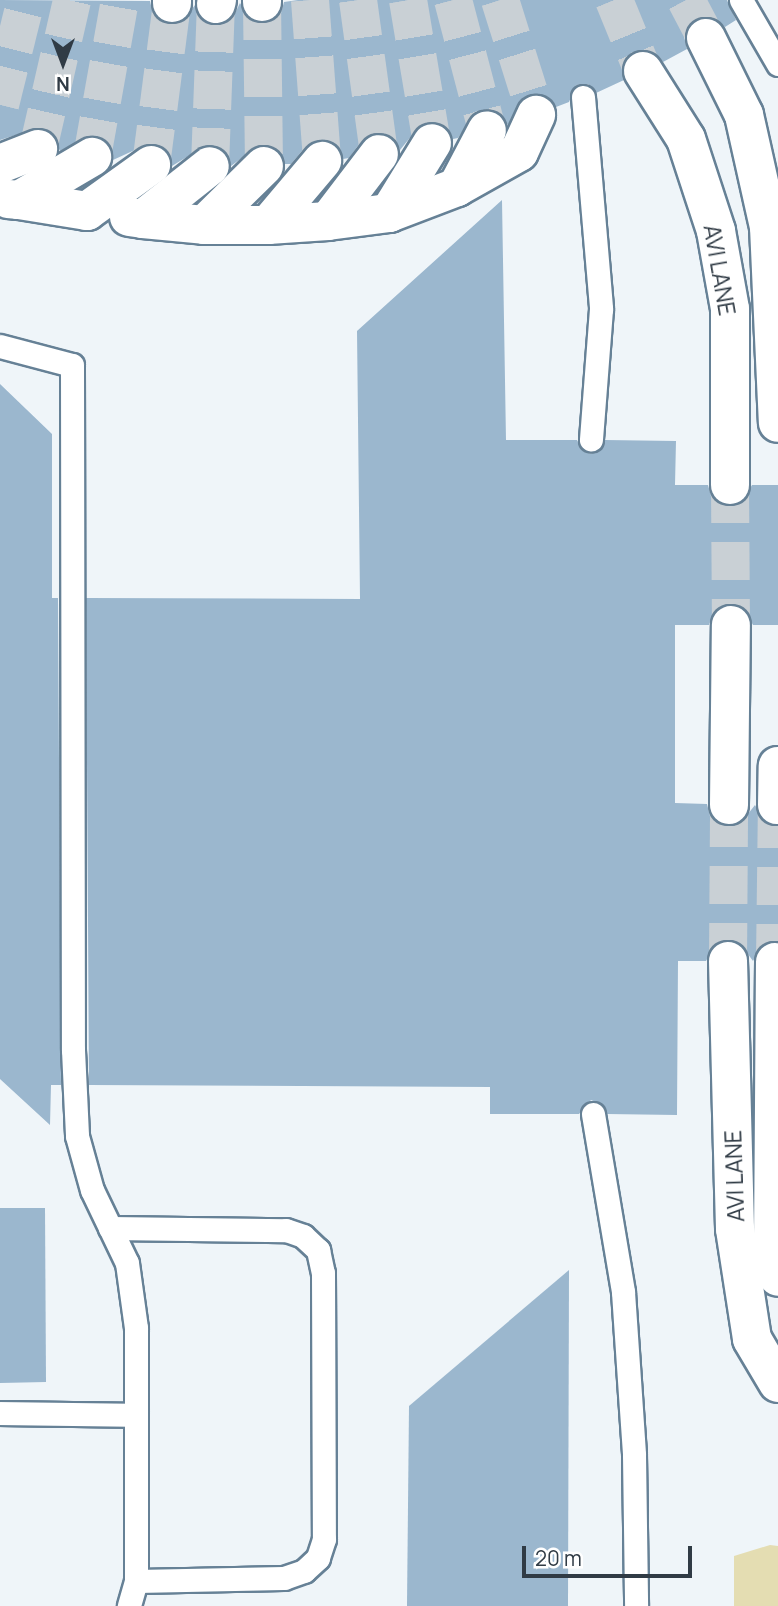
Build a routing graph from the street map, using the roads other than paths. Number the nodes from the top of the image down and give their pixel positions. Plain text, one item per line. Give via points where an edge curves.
1 (741, 0) edge
2 (706, 38) tunnel mouth
3 (778, 64) edge
4 (643, 71) tunnel mouth
5 (583, 97) dead end
6 (536, 115) tunnel mouth
7 (487, 130) tunnel mouth
8 (432, 144) tunnel mouth
9 (38, 149) dead end
10 (379, 154) dead end
11 (92, 157) dead end
12 (322, 161) tunnel mouth
13 (0, 164) edge
14 (151, 165) dead end
15 (210, 166) dead end
16 (264, 166) dead end
17 (457, 187) junction
18 (10, 199) edge
19 (87, 211) junction
20 (389, 213) junction
21 (143, 219) junction
22 (328, 221) junction
23 (204, 225) junction
24 (268, 225) junction
25 (0, 346) edge
26 (778, 423) edge
27 (591, 440) dead end
28 (730, 485) tunnel mouth
29 (731, 625) tunnel mouth
30 (778, 766) edge
31 (729, 805) tunnel mouth
32 (778, 805) edge
33 (728, 961) tunnel mouth
34 (775, 962) dead end
35 (593, 1114) dead end
36 (110, 1228) junction
37 (778, 1277) edge
38 (778, 1383) edge
39 (0, 1413) edge
40 (136, 1415) junction
41 (136, 1581) junction
42 (129, 1606) edge
43 (635, 1606) edge

1 - 3 lane
2 - 26 highway via 744,115 769,227
4 - 28 highway, AVI LANE via 686,139 716,231 730,309
5 - 27 lane via 601,309
6 - 17 highway via 519,152
7 - 17 highway
8 - 20 highway
9 - 13 highway
10 - 22 highway
11 - 18 highway
12 - 24 highway
14 - 19 highway
15 - 21 highway
16 - 23 highway
17 - 20 highway
18 - 19 highway
19 - 21 highway
20 - 22 highway
21 - 23 highway
22 - 24 highway
23 - 24 highway
25 - 36 lane via 72,365 73,1050 78,1136 92,1190
29 - 31 highway
30 - 32 highway
33 - 38 highway, AVI LANE via 735,1229 752,1339
34 - 37 highway via 773,1242
35 - 43 lane via 623,1292 634,1455
36 - 40 lane via 127,1263 135,1315
36 - 41 lane via 286,1230 303,1236 318,1250 323,1273 324,1539 318,1558 304,1571 284,1577
39 - 40 lane
40 - 41 lane
41 - 42 lane

